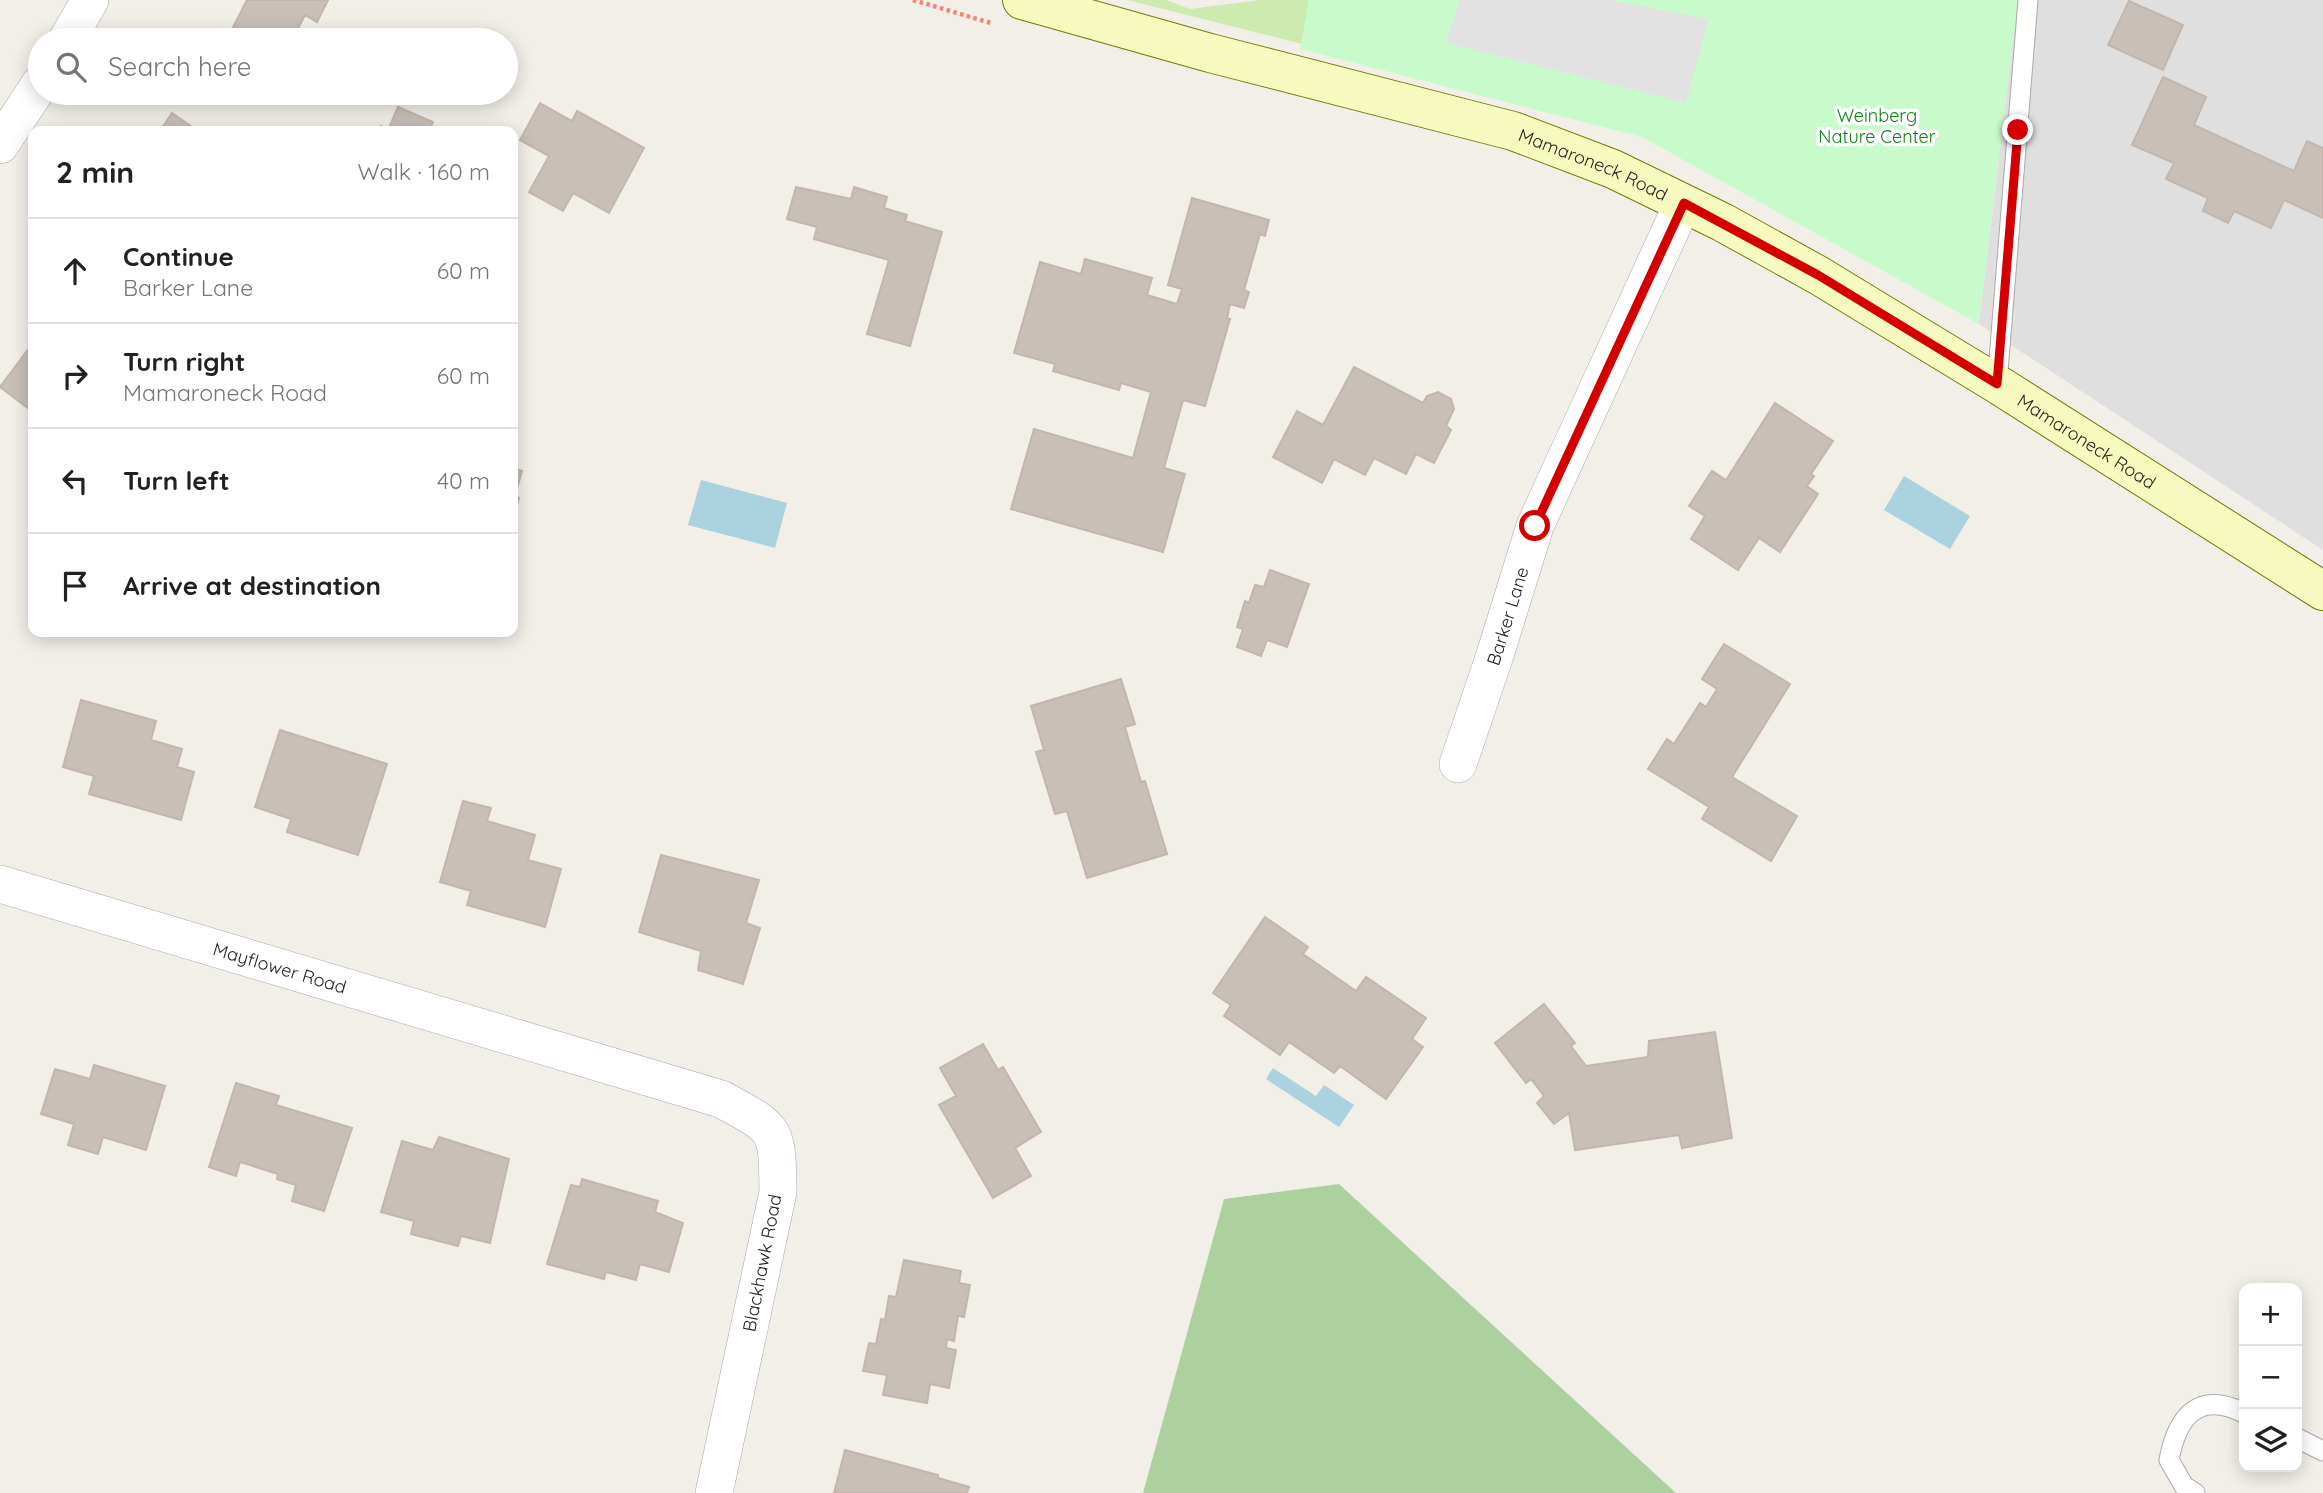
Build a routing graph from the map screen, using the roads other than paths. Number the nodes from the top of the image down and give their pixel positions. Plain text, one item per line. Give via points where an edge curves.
1 (90, 0) edge
2 (1022, 0) edge
3 (2028, 0) edge
4 (74, 28) edge
5 (28, 102) edge
6 (0, 145) edge
7 (1684, 203) junction
8 (1997, 384) junction
9 (2323, 591) edge
10 (1458, 764) dead end
11 (0, 884) edge
12 (561, 1051) joint
13 (2239, 1410) edge
14 (2302, 1440) edge
15 (2323, 1451) edge
16 (714, 1493) edge
17 (2195, 1493) edge

1 - 4 street
2 - 7 street, Mamaroneck Road via 1513,131 1613,169
3 - 8 lane
5 - 6 street
7 - 8 street, Mamaroneck Road via 1818,275
7 - 10 street, Barker Lane via 1535,526
8 - 9 street, Mamaroneck Road
11 - 12 street, Mayflower Road
12 - 16 street, Blackhawk Road via 721,1099 761,1121 776,1144 778,1192
13 - 17 lane via 2228,1405 2200,1407 2185,1417 2173,1437 2169,1460 2184,1486
14 - 15 lane

